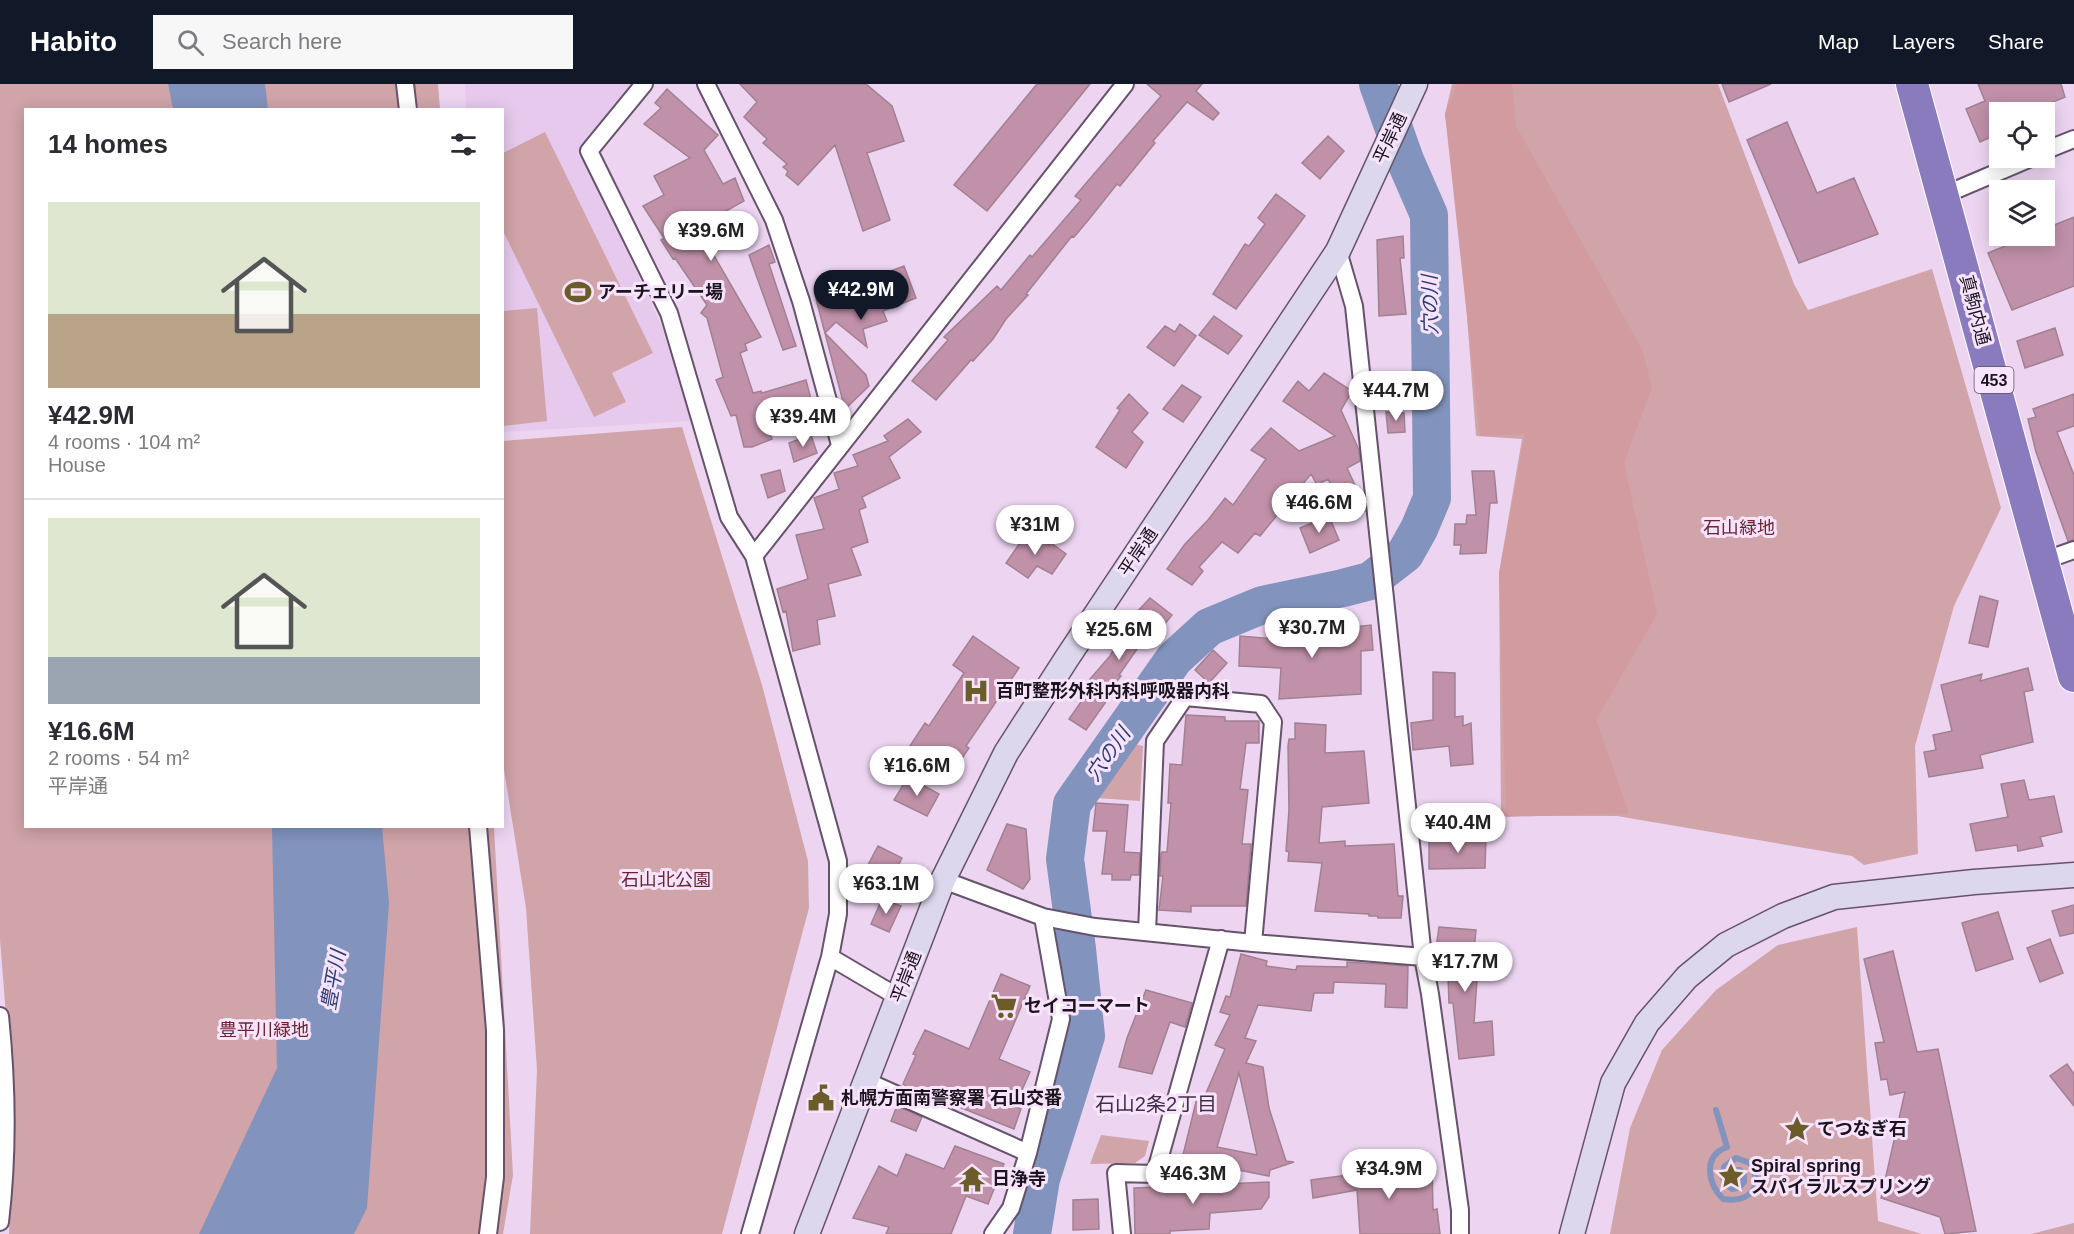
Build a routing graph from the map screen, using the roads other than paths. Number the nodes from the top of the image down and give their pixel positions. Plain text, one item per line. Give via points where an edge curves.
1 (405, 84) edge
2 (644, 84) edge
3 (706, 84) edge
4 (1125, 84) edge
5 (1415, 84) edge
6 (1912, 84) edge
7 (408, 108) edge
8 (2074, 139) edge
9 (2055, 147) edge
10 (2007, 168) edge
11 (1944, 195) junction
12 (1338, 251) junction
13 (840, 445) junction
14 (2074, 550) edge
15 (754, 556) junction
16 (2043, 561) junction
17 (2074, 676) edge
18 (478, 828) edge
19 (2074, 875) edge
20 (943, 880) junction
21 (1050, 919) junction
22 (1147, 932) junction
23 (1221, 939) junction
24 (1253, 943) junction
25 (830, 957) junction
26 (1423, 957) junction
27 (898, 997) junction
28 (0, 1016) edge
29 (866, 1081) junction
30 (1028, 1153) junction
31 (0, 1222) edge
32 (488, 1234) edge
33 (750, 1234) edge
34 (807, 1234) edge
35 (993, 1234) edge
36 (1122, 1234) edge
37 (1460, 1234) edge
38 (1572, 1234) edge

1 - 7 street
2 - 15 street via 589,151 669,313 729,518
3 - 13 street via 774,220 801,301
4 - 13 street
5 - 12 street, 平岸通
6 - 11 highway, 真駒内通 / 453
8 - 9 street
10 - 11 street
11 - 16 highway, 真駒内通 / 453
12 - 20 street, 平岸通 via 1006,753
12 - 26 street via 1354,306
13 - 15 street
14 - 16 street
15 - 25 street via 838,861 838,914
16 - 17 highway, 真駒内通 / 453
18 - 32 street via 495,1030 495,1178
19 - 38 street via 1834,897 1783,916 1726,945 1687,977 1647,1023 1613,1083
20 - 21 street
20 - 27 street, 平岸通
21 - 22 street
21 - 30 street via 1061,1019
22 - 23 street
22 - 24 street via 1155,741 1185,697 1260,704 1273,722
23 - 24 street
23 - 36 street via 1155,1174 1116,1173
24 - 26 street
25 - 27 street
25 - 33 street
26 - 37 street via 1460,1210
27 - 29 street, 平岸通
28 - 31 street via 5,1124
29 - 30 street
29 - 34 street, 平岸通
30 - 35 street via 1011,1208

